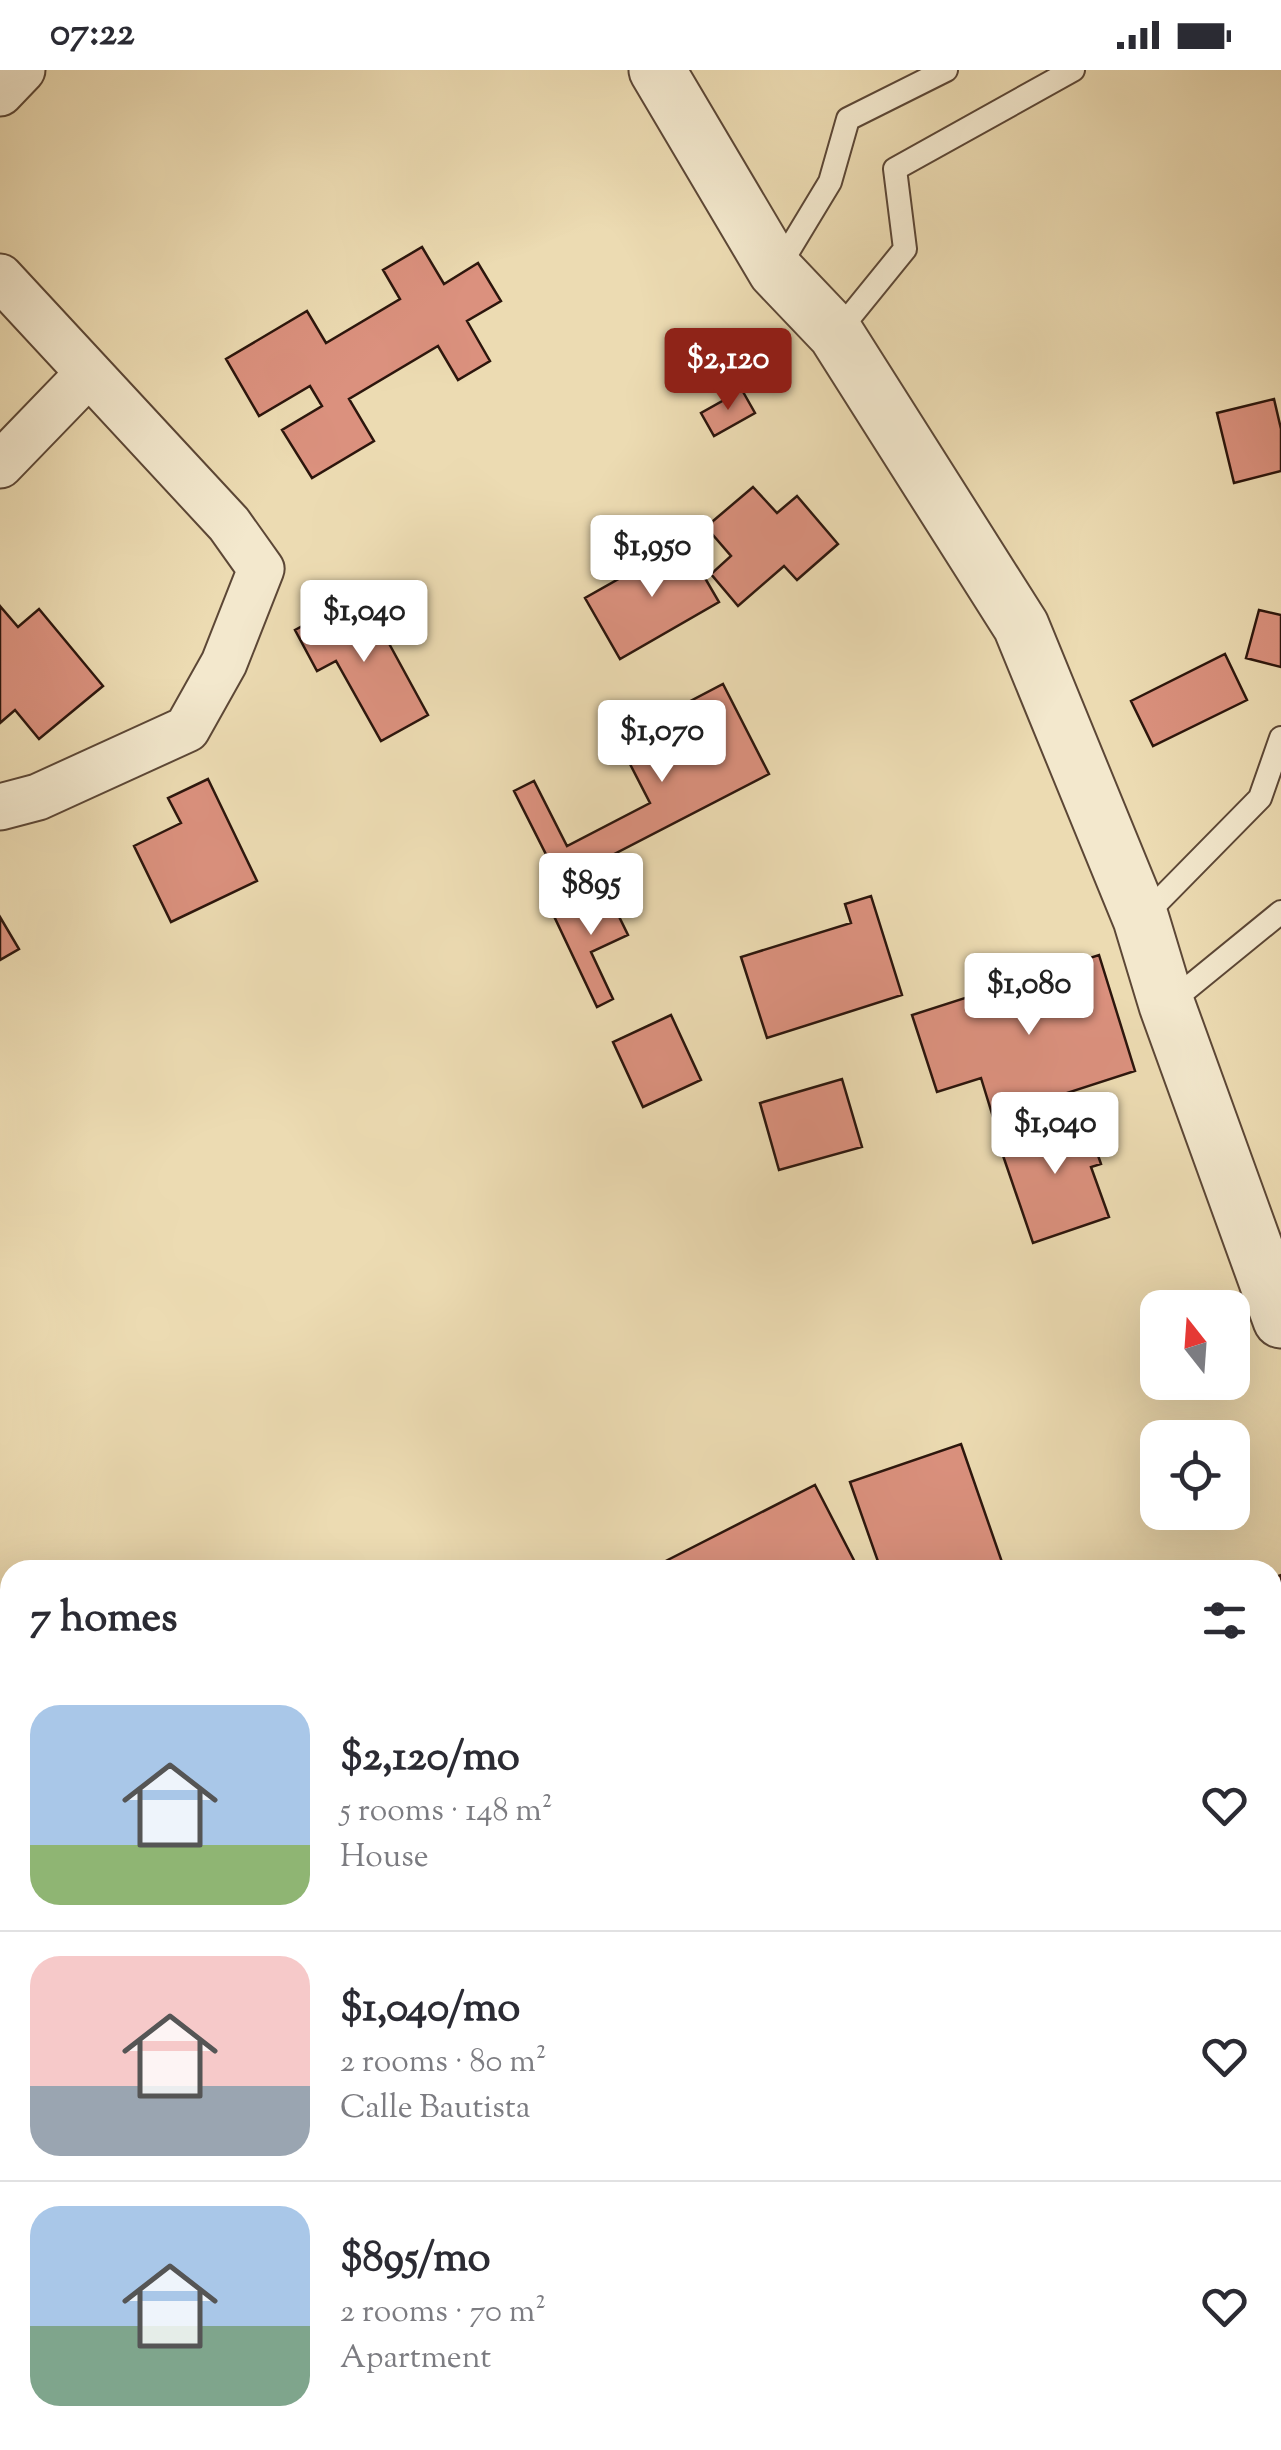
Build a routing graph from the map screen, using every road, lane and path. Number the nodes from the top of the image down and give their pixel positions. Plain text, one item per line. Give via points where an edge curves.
1 (22, 70) edge
2 (657, 70) edge
3 (946, 70) edge
4 (1074, 70) edge
5 (0, 93) edge
6 (776, 271) junction
7 (0, 277) edge
8 (836, 334) junction
9 (88, 374) junction
10 (0, 465) edge
11 (1281, 738) edge
12 (0, 806) edge
13 (1281, 912) edge
14 (1140, 919) junction
15 (1167, 1005) junction
16 (1281, 1320) edge

1 - 5 street
2 - 6 street
3 - 6 lane via 848,119 830,182
4 - 8 lane via 895,169 905,248
6 - 8 street
7 - 9 street
8 - 14 street via 1021,626
9 - 10 street
9 - 12 street via 229,524 261,570 224,663 188,729 38,798
11 - 14 lane via 1260,798
13 - 15 lane
14 - 15 street
15 - 16 street

